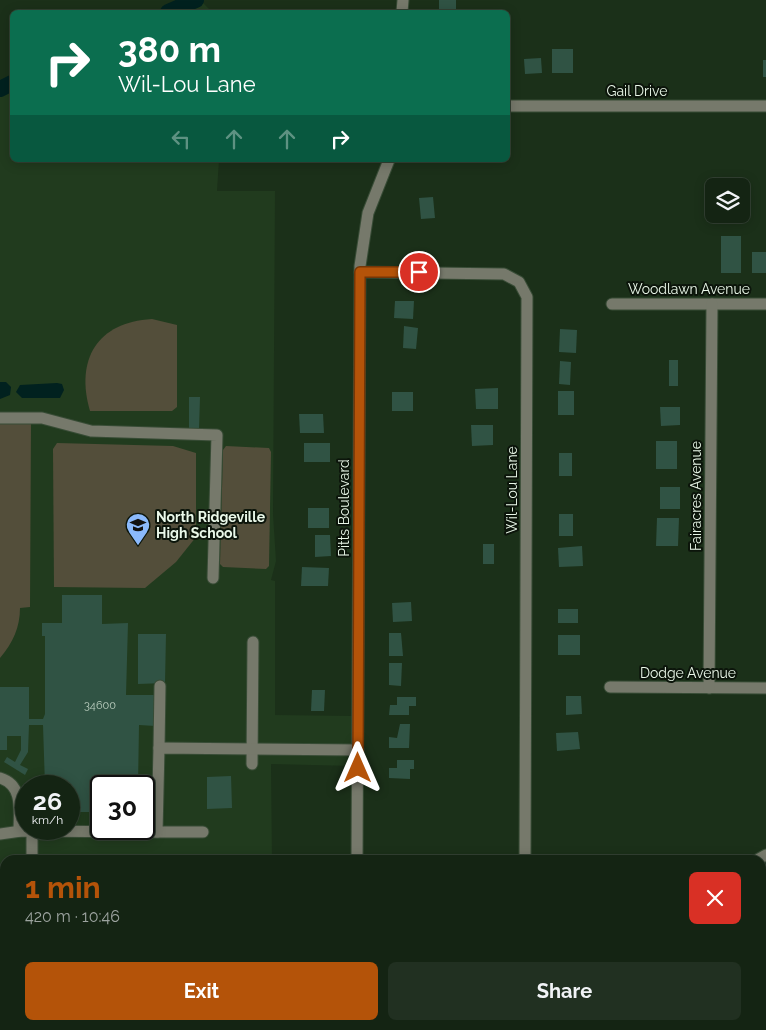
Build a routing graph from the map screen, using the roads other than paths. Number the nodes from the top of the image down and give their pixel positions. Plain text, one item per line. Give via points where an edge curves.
1 (510, 106) edge
2 (766, 106) edge
3 (387, 162) edge
4 (360, 272) junction
5 (612, 304) dead end
6 (712, 304) junction
7 (766, 304) edge
8 (0, 418) edge
9 (213, 578) dead end
10 (252, 642) dead end
11 (160, 686) dead end
12 (610, 687) dead end
13 (710, 688) junction
14 (766, 688) edge
15 (159, 748) junction
16 (252, 749) junction
17 (358, 750) junction
18 (252, 764) dead end
19 (0, 778) edge
20 (15, 790) edge
21 (80, 831) edge
22 (15, 832) edge
23 (158, 832) junction
24 (203, 832) dead end
25 (0, 834) edge
26 (32, 840) edge
27 (32, 855) edge
28 (357, 855) edge
29 (525, 855) edge

1 - 2 street, Gail Drive
3 - 4 street, Pitts Boulevard via 368,213
4 - 17 street, Pitts Boulevard
4 - 29 street, Wil-Lou Lane via 504,274 519,282 527,297
5 - 6 street, Woodlawn Avenue
6 - 7 street, Woodlawn Avenue
6 - 13 street, Fairacres Avenue
8 - 9 street via 42,418 97,432 217,435
10 - 16 street
11 - 15 street
12 - 13 street, Dodge Avenue
13 - 14 street, Dodge Avenue
15 - 16 street
15 - 23 street
16 - 17 street
16 - 18 street
17 - 28 street, Pitts Boulevard
19 - 20 street
21 - 23 street
22 - 25 street
23 - 24 street
26 - 27 street

